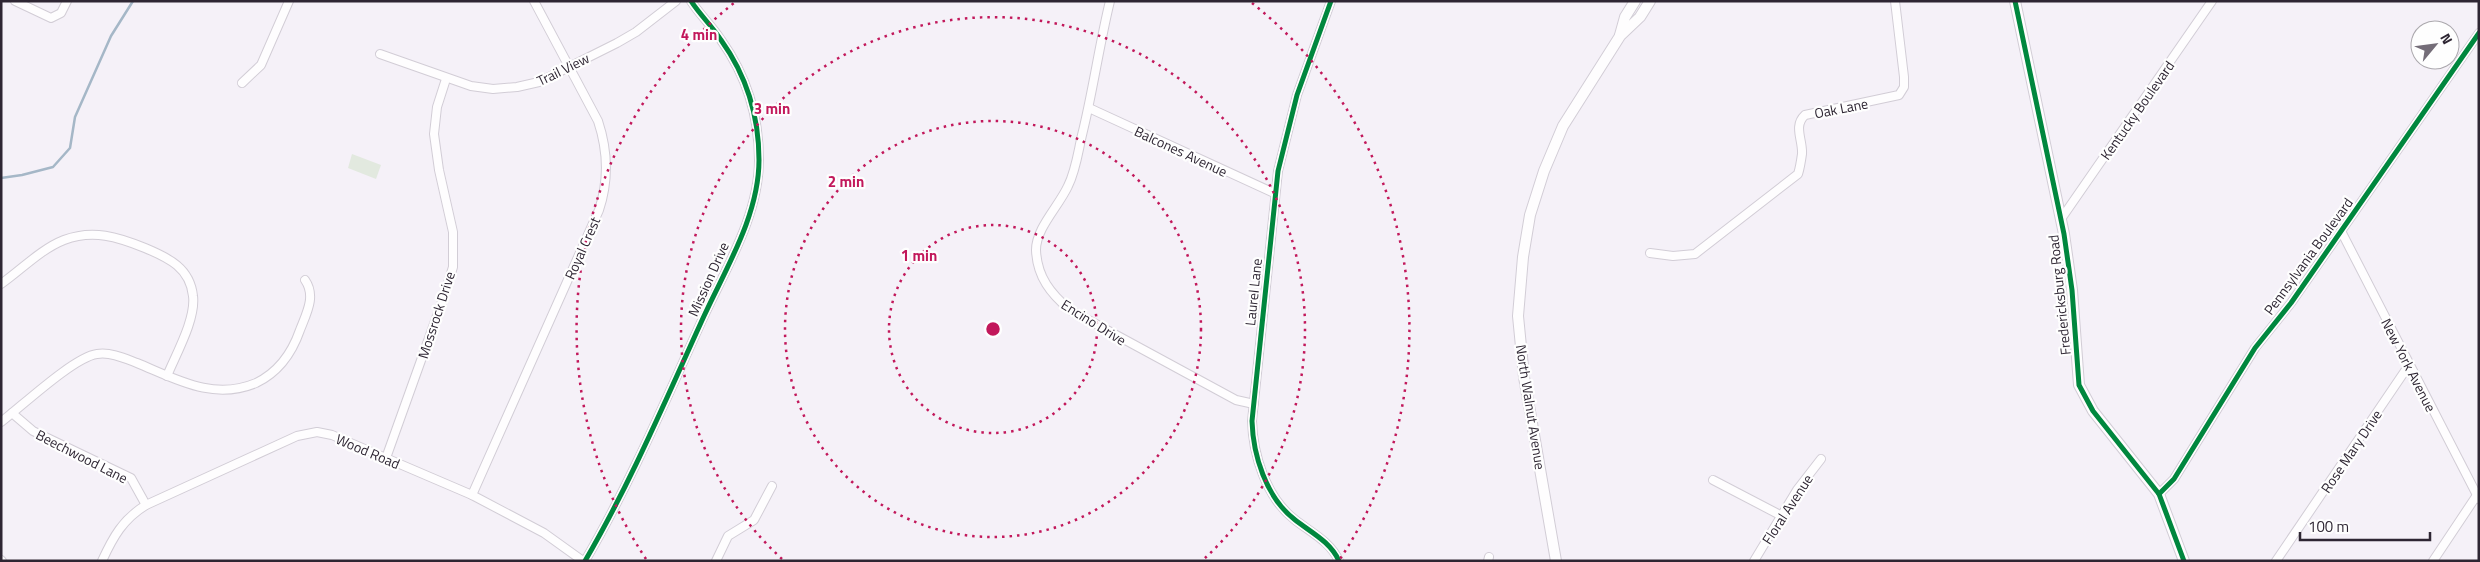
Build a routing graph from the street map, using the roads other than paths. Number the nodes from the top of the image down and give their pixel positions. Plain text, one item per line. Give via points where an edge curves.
1 (16, 1) edge
2 (67, 1) edge
3 (289, 1) edge
4 (534, 1) edge
5 (676, 1) edge
6 (691, 1) edge
7 (1110, 1) edge
8 (1330, 1) edge
9 (1634, 1) edge
10 (1650, 1) edge
11 (1895, 1) edge
12 (2016, 1) edge
13 (2212, 1) edge
14 (2479, 33) edge
15 (1620, 36) junction
16 (380, 54) dead end
17 (570, 65) junction
18 (446, 79) junction
19 (242, 83) dead end
20 (1089, 108) junction
21 (1274, 193) junction
22 (2061, 219) junction
23 (2341, 231) junction
24 (1650, 253) dead end
25 (305, 280) dead end
26 (1, 284) edge
27 (2409, 365) junction
28 (168, 376) junction
29 (1254, 404) junction
30 (12, 413) junction
31 (1, 422) edge
32 (386, 458) junction
33 (1821, 459) dead end
34 (1713, 480) dead end
35 (772, 486) dead end
36 (2158, 494) junction
37 (472, 495) junction
38 (2478, 497) edge
39 (146, 505) junction
40 (1782, 516) junction
41 (102, 561) edge
42 (584, 561) edge
43 (716, 561) edge
44 (1339, 561) edge
45 (1556, 561) edge
46 (1754, 561) edge
47 (2184, 561) edge
48 (2276, 561) edge
49 (2433, 561) edge

1 - 2 street via 44,16 57,16
3 - 19 street via 261,66
4 - 17 street, Royal Crest
5 - 17 street, Trail View via 636,32
6 - 42 street, Mission Drive via 730,52 746,85 758,147 756,190 740,236 647,442
7 - 20 street, Encino Drive
8 - 21 street, Laurel Lane via 1294,104
9 - 15 main road, North Walnut Avenue
10 - 15 main road, North Walnut Avenue via 1640,18
11 - 24 street, Oak Lane via 1904,77 1904,87 1899,95 1805,116 1799,126 1802,152 1798,174 1695,254
12 - 22 main road, Fredericksburg Road
13 - 22 street, Kentucky Boulevard
14 - 23 street, Pennsylvania Boulevard
15 - 45 main road, North Walnut Avenue via 1556,141 1530,215 1523,256 1518,316 1524,377
16 - 18 street, Trail View
17 - 18 street, Trail View via 538,82 504,89 477,88
17 - 37 street, Royal Crest via 605,139 607,172 603,198
18 - 32 street, Mossrock Drive via 434,134 453,232 452,267 444,300
20 - 21 street, Balcones Avenue
20 - 29 street, Encino Drive via 1069,185 1039,236 1036,248 1043,280 1054,296 1070,310 1236,400
21 - 29 street, Laurel Lane
22 - 36 main road, Fredericksburg Road via 2072,290 2077,376 2081,389 2093,411
23 - 27 street, New York Avenue
23 - 36 street, Pennsylvania Boulevard via 2255,348 2170,484
25 - 28 street via 311,288 311,298 300,331 290,353 273,374 246,387 213,391
26 - 28 street via 51,247 78,236 92,234 120,238 169,258 185,273 194,296 191,318
27 - 38 street, New York Avenue
27 - 48 street, Rose Mary Drive
28 - 30 street via 122,357 95,354 74,365
29 - 44 street, Laurel Lane via 1254,444 1272,494 1292,518 1329,545
30 - 31 street
30 - 39 street, Beechwood Lane via 33,431 131,478
32 - 37 street, Wood Road
32 - 39 street, Wood Road via 332,435 304,434
33 - 40 street, Floral Avenue
34 - 40 street
35 - 43 street via 754,520 728,536
36 - 47 main road, Fredericksburg Road
37 - 42 street, Wood Road via 544,533
38 - 49 street
39 - 41 street, Wood Road via 120,526
40 - 46 street, Floral Avenue

